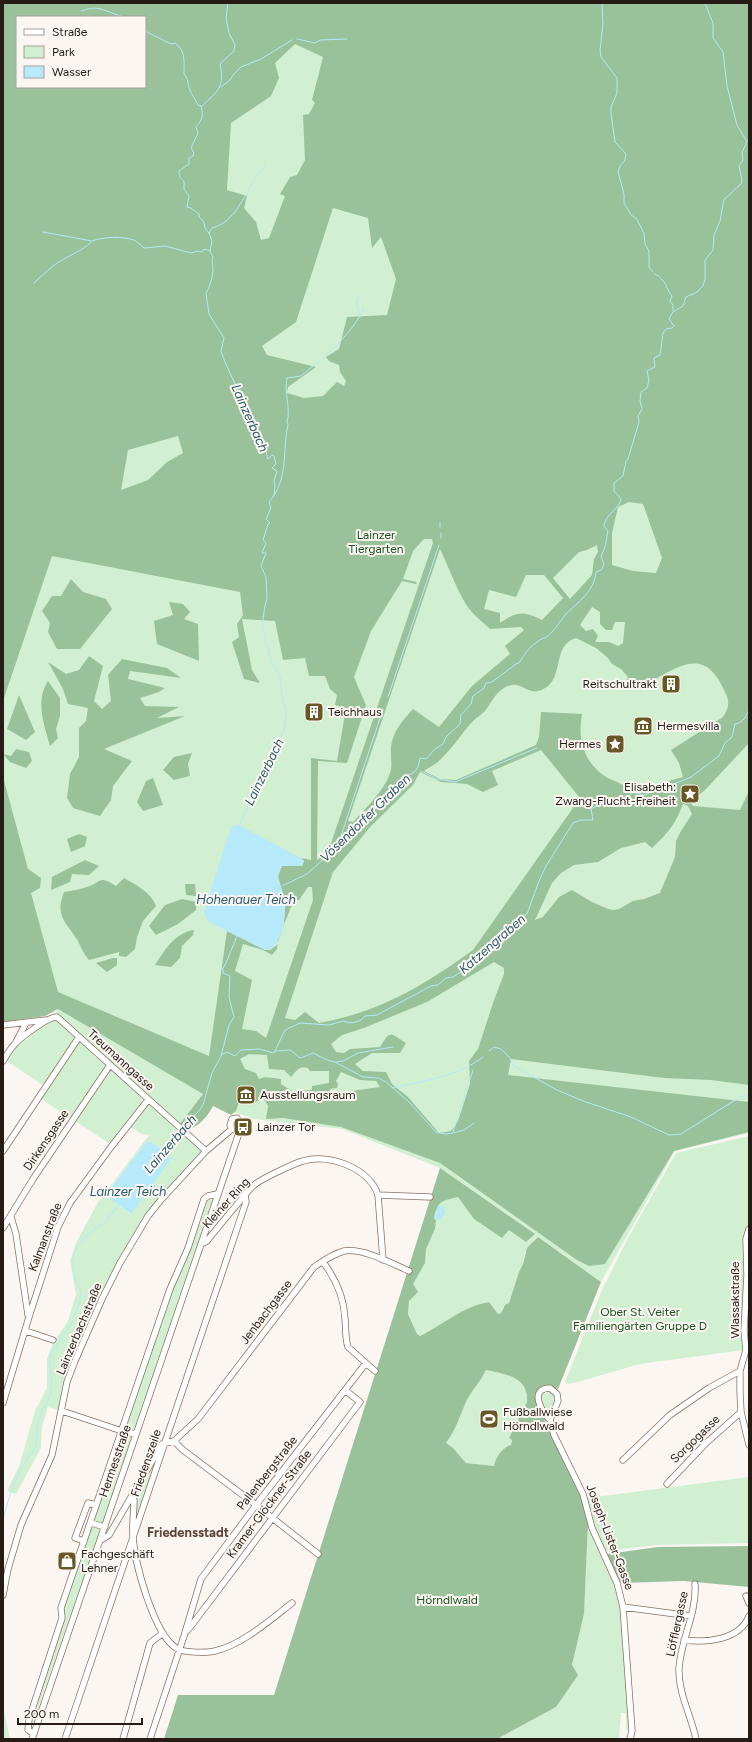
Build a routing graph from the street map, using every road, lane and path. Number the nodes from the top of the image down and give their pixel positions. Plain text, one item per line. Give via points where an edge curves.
1 (46, 1020) junction
2 (26, 1023) junction
3 (3, 1025) edge
4 (79, 1037) junction
5 (14, 1045) junction
6 (3, 1061) edge
7 (110, 1065) junction
8 (148, 1100) junction
9 (232, 1129) junction
10 (238, 1135) junction
11 (3, 1151) edge
12 (204, 1153) junction
13 (217, 1194) junction
14 (245, 1195) junction
15 (378, 1195) junction
16 (430, 1197) dead end
17 (11, 1217) junction
18 (3, 1228) edge
19 (749, 1229) edge
20 (201, 1244) junction
21 (383, 1260) junction
22 (323, 1262) junction
23 (409, 1270) dead end
24 (29, 1317) junction
25 (26, 1331) junction
26 (53, 1340) dead end
27 (366, 1363) junction
28 (375, 1371) dead end
29 (740, 1371) junction
30 (345, 1390) junction
31 (3, 1403) edge
32 (62, 1411) junction
33 (741, 1412) junction
34 (550, 1420) junction
35 (122, 1431) junction
36 (136, 1434) junction
37 (174, 1441) junction
38 (165, 1442) junction
39 (749, 1445) edge
40 (623, 1460) dead end
41 (667, 1484) dead end
42 (132, 1495) junction
43 (96, 1505) junction
44 (256, 1505) junction
45 (273, 1518) junction
46 (91, 1523) junction
47 (105, 1527) junction
48 (133, 1538) junction
49 (100, 1540) junction
50 (84, 1541) junction
51 (318, 1554) dead end
52 (695, 1584) dead end
53 (3, 1595) edge
54 (746, 1596) dead end
55 (292, 1603) dead end
56 (749, 1603) edge
57 (623, 1607) junction
58 (691, 1616) junction
59 (749, 1616) edge
60 (163, 1633) junction
61 (184, 1636) junction
62 (684, 1640) junction
63 (180, 1650) junction
64 (632, 1731) junction
65 (33, 1737) edge
66 (65, 1739) edge
67 (123, 1739) edge
68 (150, 1739) edge
69 (630, 1739) edge
70 (635, 1739) edge
71 (696, 1739) edge

1 - 2 street
1 - 4 street, Treumanngasse via 53,1016 57,1017
1 - 5 street
2 - 3 street
2 - 5 street
4 - 7 street, Treumanngasse
4 - 11 street
5 - 6 street
7 - 8 street, Treumanngasse
7 - 17 street, Dirkensgasse via 33,1179
8 - 12 street, Treumanngasse
8 - 24 street, Kalmanstraße via 70,1203 58,1227
9 - 10 street via 236,1130
9 - 10 street, Hermesstraße via 230,1122 237,1118 241,1126
9 - 12 street, Lainzerbachstraße
10 - 13 street, Hermesstraße
12 - 32 street, Lainzerbachstraße via 148,1216 120,1263 75,1361 67,1382
13 - 20 street, Hermesstraße
13 - 35 street, Hermesstraße via 204,1200 188,1248 170,1289
14 - 15 street, Kleiner Ring via 254,1185 303,1161 317,1160 345,1164 370,1181
14 - 20 street, Kleiner Ring via 207,1241
14 - 38 street, Friedenszeile via 246,1202
15 - 16 street
15 - 21 street
17 - 18 street, Dirkensgasse
17 - 24 street
19 - 29 street, Wlassakstraße via 746,1243 746,1350
20 - 36 street, Hermesstraße
21 - 22 street, Jenbachgasse via 360,1252 345,1251
21 - 23 street, Jenbachgasse
22 - 27 street via 340,1289 348,1347
22 - 37 street, Jenbachgasse via 314,1267 198,1419
24 - 25 street, Kalmanstraße
25 - 26 street
25 - 31 street, Kalmanstraße
27 - 28 street
27 - 30 street, Pallenbergstraße
29 - 33 street, Wlassakstraße
29 - 40 street via 670,1414
30 - 44 street, Pallenbergstraße
30 - 45 street, Kramer-Glöckner-Straße via 360,1402
32 - 35 street
32 - 53 street, Lainzerbachstraße via 52,1455 21,1525
33 - 39 street, Wlassakstraße
33 - 41 street, Sorgogasse via 705,1444
34 - 34 street, Joseph-Lister-Gasse via 558,1396 554,1390 546,1388 539,1394 538,1399
34 - 57 street, Joseph-Lister-Gasse via 554,1435 582,1494 592,1528 615,1578
35 - 36 street
35 - 43 street, Hermesstraße
36 - 47 street, Hermesstraße
37 - 38 street
37 - 44 street
38 - 42 street
38 - 48 street, Friedenszeile
42 - 48 street
42 - 49 street via 109,1535
43 - 46 street, Hermesstraße
43 - 50 street, Hermesstraße via 88,1502 75,1538
44 - 45 street
44 - 61 street, Pallenbergstraße via 201,1579
45 - 51 street
45 - 61 street, Kramer-Glöckner-Straße
46 - 47 street
46 - 50 street, Hermesstraße
47 - 49 street, Hermesstraße
48 - 60 street via 144,1588
48 - 66 street, Friedenszeile
49 - 65 street, Hermesstraße
50 - 65 street, Hermesstraße via 61,1608 62,1618 29,1719 28,1730
52 - 58 street, Löfflergasse
54 - 56 street
55 - 63 street via 251,1634 224,1648 205,1652
57 - 58 street
57 - 64 street, Joseph-Lister-Gasse
58 - 62 street, Löfflergasse
59 - 62 street via 744,1626 730,1635 709,1641
60 - 63 street via 175,1648
60 - 67 street via 150,1643
61 - 63 street, Pallenbergstraße
62 - 71 street, Löfflergasse via 679,1668 680,1686
63 - 68 street, Pallenbergstraße
64 - 69 street, Joseph-Lister-Gasse
64 - 70 street

